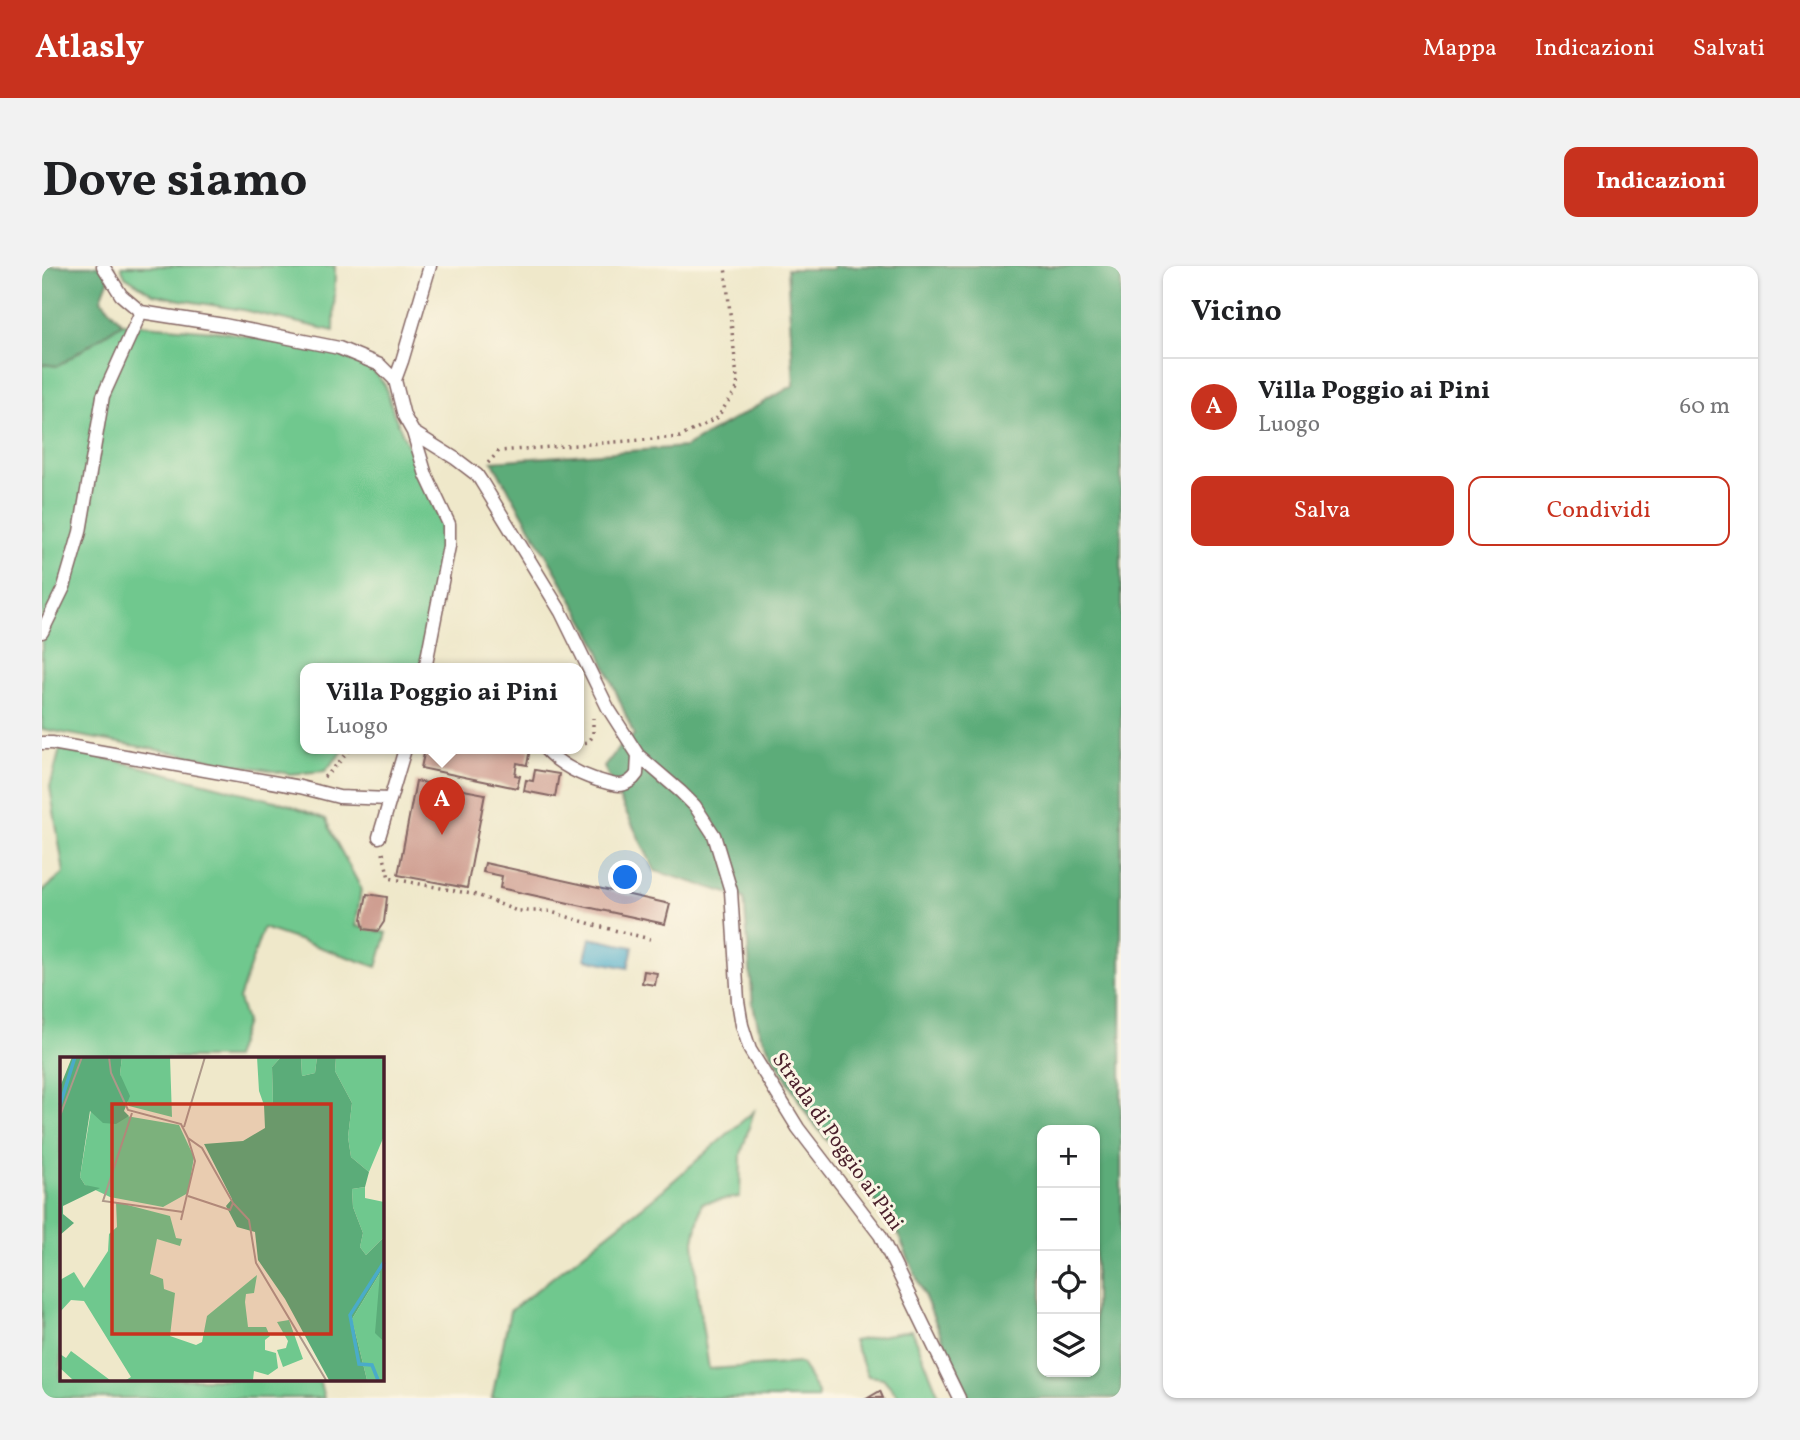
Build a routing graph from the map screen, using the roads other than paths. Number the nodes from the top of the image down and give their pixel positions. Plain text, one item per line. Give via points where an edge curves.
1 (103, 266) edge
2 (429, 266) edge
3 (141, 312) junction
4 (395, 380) junction
5 (413, 432) junction
6 (42, 632) edge
7 (426, 663) edge
8 (42, 743) edge
9 (404, 754) edge
10 (550, 754) edge
11 (638, 755) junction
12 (390, 799) junction
13 (379, 837) road end
14 (958, 1398) edge

1 - 3 lane via 121,295
2 - 4 lane
3 - 4 lane via 339,348 380,365
3 - 6 lane via 103,397 80,532 64,587
4 - 5 lane
5 - 7 lane via 426,475 449,524 449,546
5 - 11 lane, Strada di Poggio ai Pini via 477,475 561,612 608,708
8 - 12 lane via 339,797
9 - 12 lane
10 - 11 lane via 575,772 621,786 638,775
11 - 14 lane, Strada di Poggio ai Pini via 695,806 714,835 731,891 738,1001 750,1050 798,1128 880,1235
12 - 13 lane

